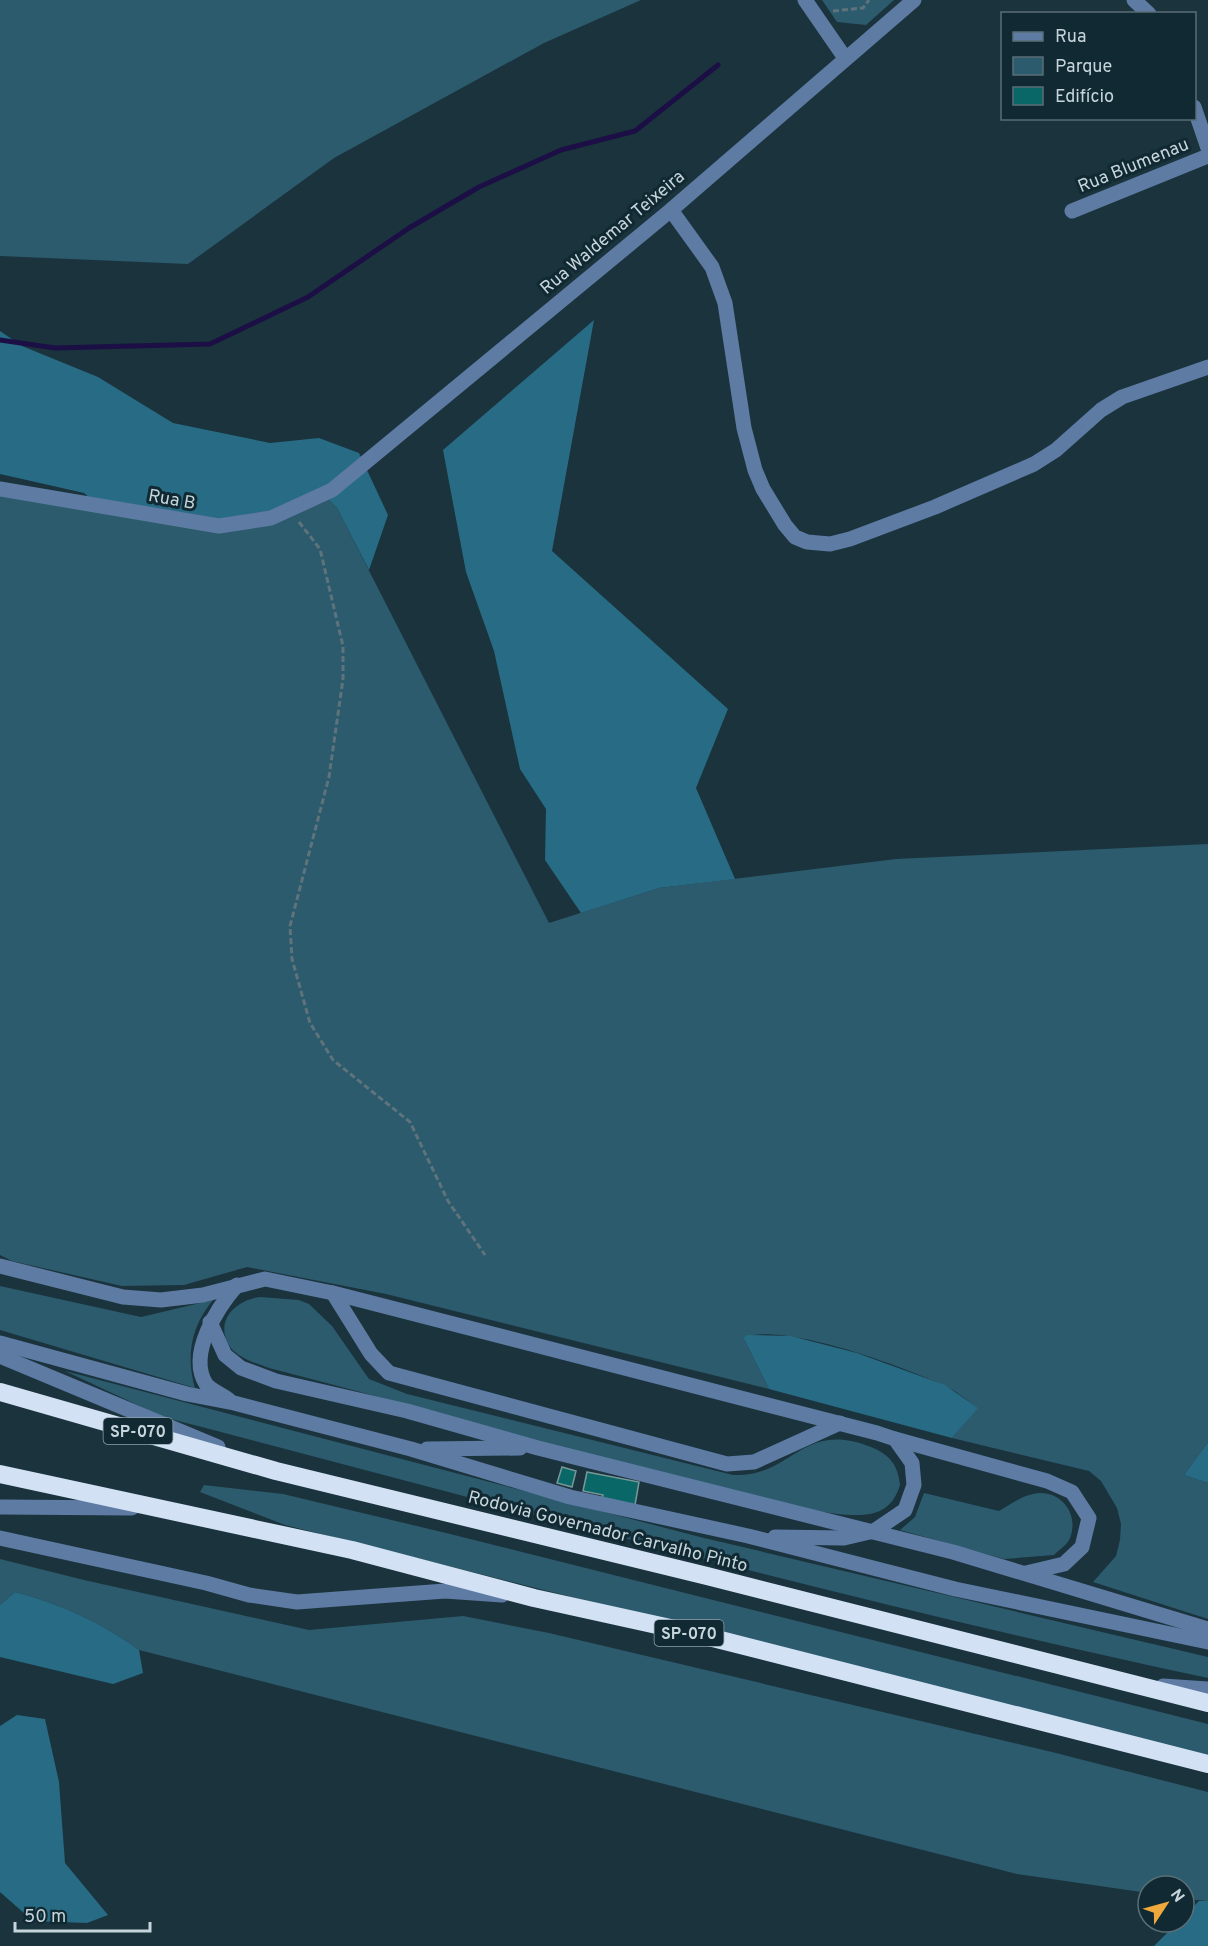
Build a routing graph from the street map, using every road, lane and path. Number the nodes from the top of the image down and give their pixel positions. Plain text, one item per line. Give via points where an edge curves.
1 (805, 0) edge
2 (869, 0) edge
3 (914, 0) edge
4 (1134, 0) edge
5 (830, 11) dead end
6 (1147, 12) edge
7 (845, 58) junction
8 (1196, 113) edge
9 (1208, 148) edge
10 (1208, 156) edge
11 (671, 210) junction
12 (1072, 211) dead end
13 (1208, 367) edge
14 (0, 489) edge
15 (332, 490) joint
16 (290, 511) junction
17 (485, 1255) dead end
18 (0, 1266) edge
19 (237, 1285) junction
20 (333, 1293) junction
21 (210, 1322) junction
22 (0, 1343) edge
23 (0, 1356) edge
24 (0, 1392) edge
25 (234, 1403) junction
26 (840, 1423) junction
27 (895, 1439) junction
28 (538, 1448) junction
29 (411, 1449) junction
30 (276, 1471) junction
31 (0, 1474) edge
32 (0, 1507) edge
33 (168, 1508) junction
34 (874, 1531) junction
35 (748, 1536) junction
36 (0, 1538) edge
37 (1025, 1574) junction
38 (534, 1598) junction
39 (1208, 1629) edge
40 (1208, 1642) edge
41 (1139, 1685) junction
42 (1208, 1689) edge
43 (1208, 1703) edge
44 (1208, 1764) edge

1 - 7 street
2 - 5 path via 863,8
3 - 7 street, Rua Waldemar Teixeira
4 - 6 street
7 - 11 street, Rua Waldemar Teixeira
8 - 9 street
10 - 12 street, Rua Blumenau
11 - 13 street via 712,267 725,303 744,428 763,489 785,525 795,537 807,542 830,544 850,539 1034,464 1122,396
11 - 15 street, Rua Waldemar Teixeira
14 - 16 street, Rua B via 219,526 246,524
15 - 16 street, Rua B
16 - 17 path via 320,549 343,646 328,777 290,926 292,959 310,1023 333,1060 410,1122 448,1201
18 - 19 street via 123,1297 161,1300 203,1295
19 - 20 street via 265,1279
19 - 21 street
20 - 26 street
20 - 26 street via 371,1354 389,1373 727,1464 754,1462
21 - 25 street via 200,1363 206,1384
21 - 28 street via 225,1355 241,1368 276,1381 407,1411
22 - 25 street
23 - 30 street
24 - 30 highway, Rodovia Governador Carvalho Pinto / SP-070
25 - 29 street
26 - 27 street
27 - 34 street via 912,1463 914,1485 905,1510
27 - 37 street via 1047,1481 1072,1492 1089,1518 1082,1547 1064,1564
28 - 29 street
28 - 34 street
29 - 35 street via 570,1497
30 - 41 highway, Rodovia Governador Carvalho Pinto / SP-070
31 - 33 highway, SP-070
32 - 33 street
33 - 38 highway, SP-070 via 352,1550
34 - 35 street via 835,1539
34 - 37 street
35 - 40 street via 955,1589
36 - 38 street via 249,1595 297,1602 445,1591
37 - 39 street
38 - 44 highway, SP-070 via 693,1634
41 - 42 street
41 - 43 highway, Rodovia Governador Carvalho Pinto / SP-070

